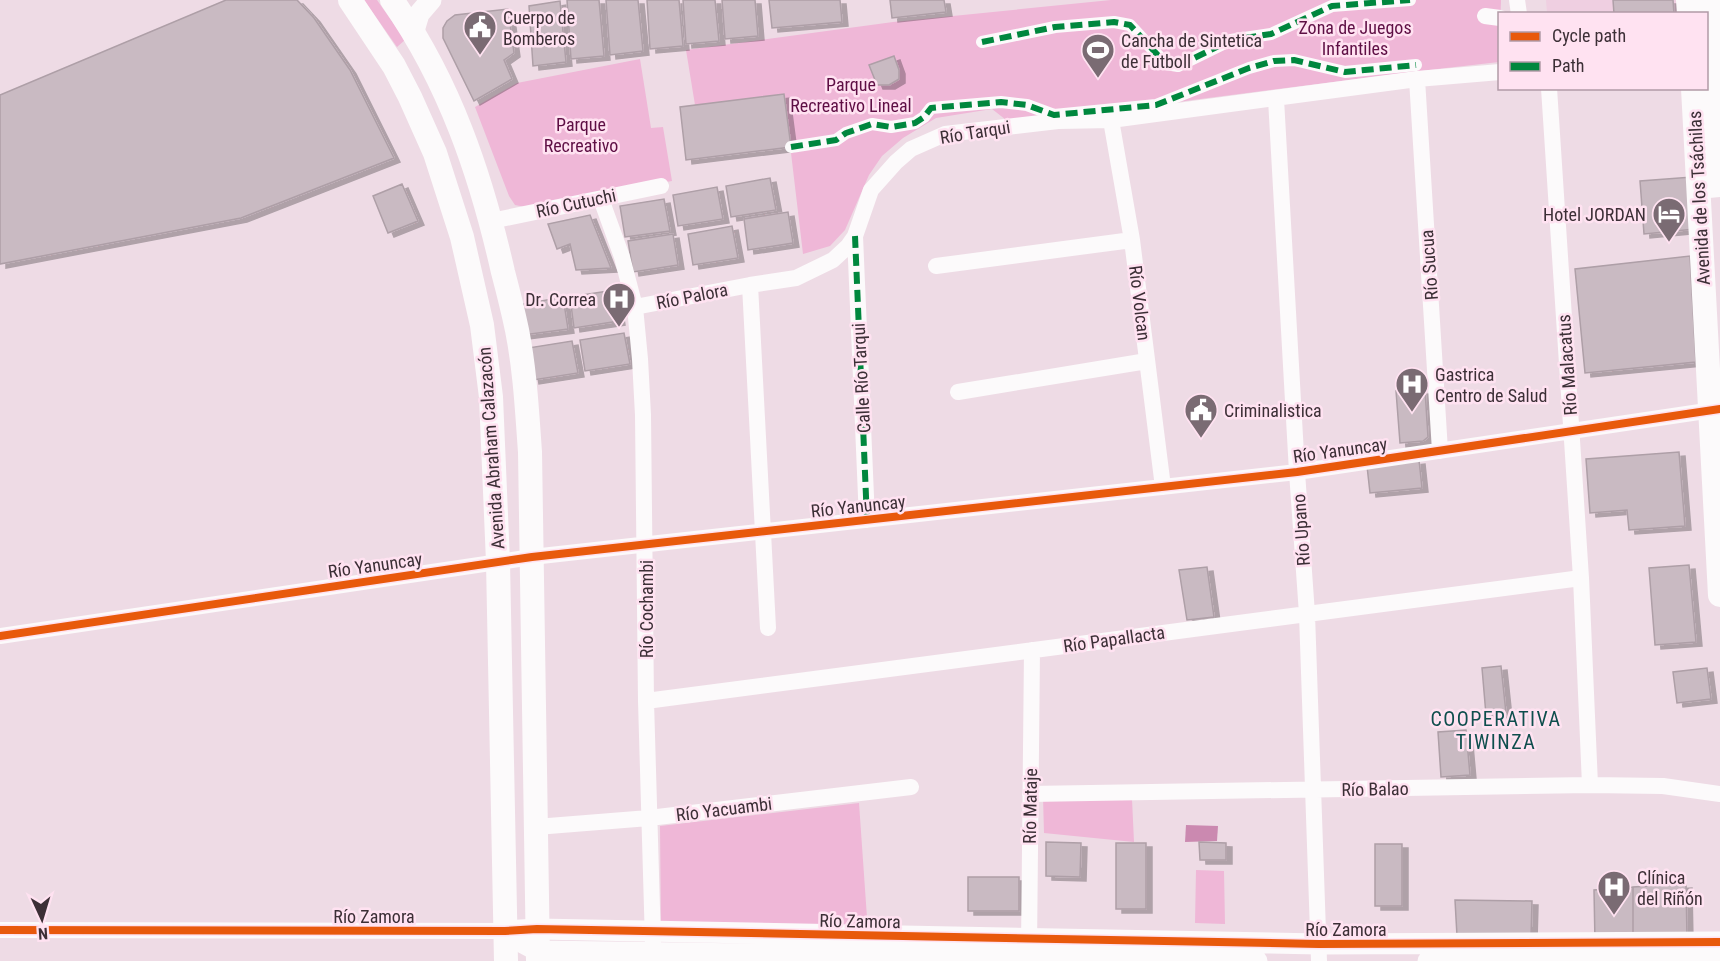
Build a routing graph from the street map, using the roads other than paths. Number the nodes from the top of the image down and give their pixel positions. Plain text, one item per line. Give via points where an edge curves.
1 (350, 0) edge
2 (392, 0) edge
3 (431, 0) edge
4 (1410, 0) edge
5 (1710, 0) edge
6 (417, 40) junction
7 (982, 42) dead end
8 (1713, 56) edge
9 (391, 63) junction
10 (1417, 72) junction
11 (1498, 72) edge
12 (1708, 82) edge
13 (1549, 90) edge
14 (1276, 99) junction
15 (1111, 120) junction
16 (791, 147) dead end
17 (1720, 175) edge
18 (661, 186) dead end
19 (1709, 190) edge
20 (601, 199) junction
21 (491, 221) junction
22 (855, 236) junction
23 (1132, 240) junction
24 (936, 266) dead end
25 (750, 285) junction
26 (634, 307) junction
27 (1147, 361) junction
28 (958, 392) dead end
29 (1715, 410) edge
30 (1572, 431) junction
31 (1440, 451) junction
32 (1297, 472) junction
33 (1163, 487) junction
34 (867, 520) junction
35 (762, 531) junction
36 (645, 544) junction
37 (532, 557) junction
38 (498, 562) junction
39 (1581, 578) junction
40 (1720, 595) edge
41 (1307, 614) junction
42 (768, 628) dead end
43 (0, 636) edge
44 (1032, 650) junction
45 (646, 701) junction
46 (1590, 785) junction
47 (911, 787) dead end
48 (1313, 790) junction
49 (1030, 794) junction
50 (1720, 794) edge
51 (649, 818) junction
52 (536, 827) junction
53 (0, 930) edge
54 (505, 931) junction
55 (1720, 942) edge
56 (653, 943) junction
57 (538, 947) edge
58 (1029, 953) edge
59 (1319, 953) edge
60 (1720, 958) edge
61 (506, 961) edge
62 (1257, 961) edge
63 (1428, 961) edge

1 - 9 main road, Avenida Abraham Calazacón
2 - 6 main road, Avenida Abraham Calazacón
3 - 6 street via 419,14
4 - 7 street via 1332,6 1271,34 1231,40 1178,66 1166,64 1130,25 1114,22 1055,27
5 - 8 main road, Avenida de los Tsáchilas
6 - 9 main road
6 - 21 main road, Avenida Abraham Calazacón via 460,125
8 - 12 main road, Avenida de los Tsáchilas
9 - 38 main road, Avenida Abraham Calazacón via 435,153 476,293 490,397
10 - 11 street, Río Tarqui
10 - 14 street, Río Tarqui
10 - 16 street via 1345,72 1294,60 1274,61 1156,105 1054,115 1027,105 1000,102 932,108 915,123 891,127 872,124 836,140
10 - 31 street, Río Sucua
12 - 17 main road, Avenida de los Tsáchilas
12 - 19 main road, Avenida de los Tsáchilas
13 - 30 street, Río Malacatus
14 - 15 street, Río Tarqui
14 - 32 street, Río Upano
15 - 22 street, Río Tarqui via 1058,121 945,134 927,141 896,162 871,190
15 - 23 street, Río Volcan
18 - 20 street, Río Cutuchi
19 - 29 main road, Avenida de los Tsáchilas
20 - 21 street, Río Cutuchi
20 - 26 street, Río Cochambi via 622,257
21 - 37 main road, Avenida Abraham Calazacón via 523,370
22 - 25 street, Río Tarqui via 833,260 809,273
22 - 34 street, Calle Río Tarqui
23 - 24 street
23 - 27 street, Río Volcan
25 - 26 street, Río Palora
25 - 35 street
26 - 36 street, Río Cochambi via 643,415
27 - 28 street
27 - 33 street, Río Volcan
29 - 30 street, Río Yanuncay
29 - 40 main road, Avenida de los Tsáchilas
30 - 31 street, Río Yanuncay
30 - 39 street, Río Malacatus
31 - 32 street, Río Yanuncay
32 - 33 street, Río Yanuncay
32 - 41 street, Río Upano
33 - 34 street, Río Yanuncay
34 - 35 street, Río Yanuncay
35 - 36 street, Río Yanuncay
35 - 42 street
36 - 37 street, Río Yanuncay
36 - 45 street, Río Cochambi
37 - 38 street, Río Yanuncay
37 - 52 main road, Avenida Abraham Calazacón
38 - 43 street, Río Yanuncay
38 - 54 main road, Avenida Abraham Calazacón
39 - 41 street, Río Papallacta
39 - 46 street, Río Malacatus
41 - 44 street, Río Papallacta
41 - 48 street, Río Upano
44 - 45 street, Río Papallacta
44 - 49 street, Río Mataje
45 - 51 street, Río Cochambi
46 - 48 street, Río Balao
46 - 50 street, Río Balao via 1663,786
47 - 51 street, Río Yacuambi
48 - 49 street, Río Balao
48 - 59 street, Río Upano
49 - 58 street, Río Mataje
51 - 52 street, Río Yacuambi
51 - 56 street, Río Cochambi
52 - 57 main road, Avenida Abraham Calazacón
53 - 54 street, Río Zamora
54 - 57 street, Río Zamora
54 - 61 main road, Avenida Abraham Calazacón
55 - 59 street, Río Zamora
56 - 57 street, Río Zamora
56 - 58 street, Río Zamora
58 - 59 street, Río Zamora
58 - 62 street, Río Zamora
60 - 63 street

